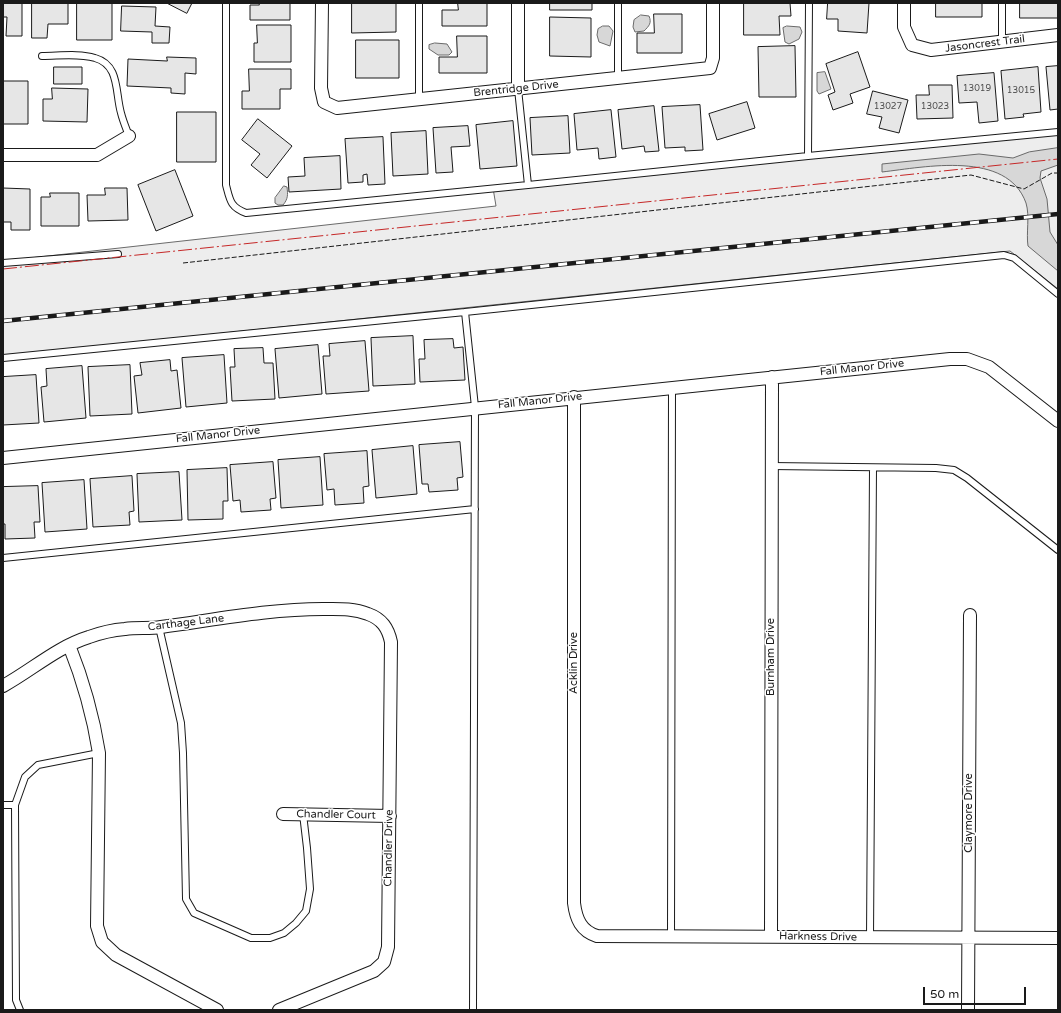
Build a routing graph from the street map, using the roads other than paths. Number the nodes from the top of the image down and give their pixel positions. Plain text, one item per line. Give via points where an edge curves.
1 (226, 3) edge
2 (322, 3) edge
3 (419, 3) edge
4 (518, 3) edge
5 (618, 3) edge
6 (713, 3) edge
7 (809, 3) edge
8 (904, 3) edge
9 (1002, 3) edge
10 (1058, 35) edge
11 (1002, 42) junction
12 (42, 56) dead end
13 (618, 79) junction
14 (518, 89) junction
15 (419, 99) junction
16 (1058, 132) edge
17 (129, 136) joint
18 (3, 156) edge
19 (808, 156) junction
20 (528, 185) junction
21 (118, 254) dead end
22 (3, 263) edge
23 (1058, 294) edge
24 (465, 312) junction
25 (3, 358) edge
26 (772, 377) junction
27 (672, 387) junction
28 (574, 397) junction
29 (475, 407) junction
30 (1058, 421) edge
31 (3, 458) edge
32 (772, 466) junction
33 (873, 468) junction
34 (475, 509) junction
35 (1058, 550) edge
36 (3, 558) edge
37 (970, 615) dead end
38 (380, 620) joint
39 (159, 627) junction
40 (69, 645) junction
41 (3, 686) edge
42 (99, 753) junction
43 (3, 805) edge
44 (15, 805) junction
45 (283, 814) dead end
46 (303, 814) junction
47 (390, 816) junction
48 (582, 926) joint
49 (671, 935) junction
50 (771, 936) junction
51 (870, 938) junction
52 (969, 938) junction
53 (1058, 938) edge
54 (20, 1010) edge
55 (217, 1010) edge
56 (279, 1010) edge
57 (473, 1010) edge
58 (968, 1010) edge

1 - 20 lane via 226,185 230,200 237,209 246,213 258,213
2 - 15 street, Brentridge Drive via 324,102 337,108
3 - 15 lane
4 - 14 street
5 - 13 lane
6 - 13 street, Brentridge Drive via 713,58 710,68
7 - 19 lane
8 - 11 street, Jasoncrest Trail via 904,27 912,45 931,50
9 - 11 lane
10 - 11 street, Jasoncrest Trail
12 - 17 lane via 85,56 107,64 114,72 121,113
13 - 14 street, Brentridge Drive
14 - 15 street, Brentridge Drive
14 - 20 lane
16 - 19 lane
17 - 18 street via 97,155
19 - 20 lane
21 - 22 lane
23 - 24 lane via 1014,258 1004,255
24 - 25 lane
24 - 29 lane
26 - 27 street, Fall Manor Drive
26 - 30 street, Fall Manor Drive via 967,359 989,367
26 - 32 street, Burnham Drive
27 - 28 street, Fall Manor Drive
27 - 49 lane
28 - 29 street, Fall Manor Drive
28 - 48 street, Acklin Drive via 574,903 576,916
29 - 31 street, Fall Manor Drive
29 - 34 lane
32 - 33 lane
32 - 50 street, Burnham Drive
33 - 35 lane via 954,470
33 - 51 lane
34 - 36 lane
34 - 57 lane
37 - 52 street, Claymore Drive
38 - 39 street, Carthage Lane via 349,609 304,609
38 - 47 street, Chandler Drive via 388,630 391,642
39 - 40 street, Carthage Lane via 124,629 89,637
39 - 46 lane via 181,723 186,899 194,913 251,938 270,938 296,923 306,911 310,889
40 - 41 street, Carthage Lane
40 - 42 street via 82,679
42 - 44 lane via 38,765 25,777
42 - 55 street via 97,926 102,942 116,955
43 - 44 lane
44 - 54 lane via 16,1000
45 - 46 street, Chandler Court
46 - 47 street, Chandler Court
47 - 56 street, Chandler Drive via 388,947 384,962 374,971
48 - 49 street, Harkness Drive via 588,933 597,936
49 - 50 street, Harkness Drive
50 - 51 street, Harkness Drive
51 - 52 street, Harkness Drive
52 - 53 street, Harkness Drive
52 - 58 street, Claymore Drive

